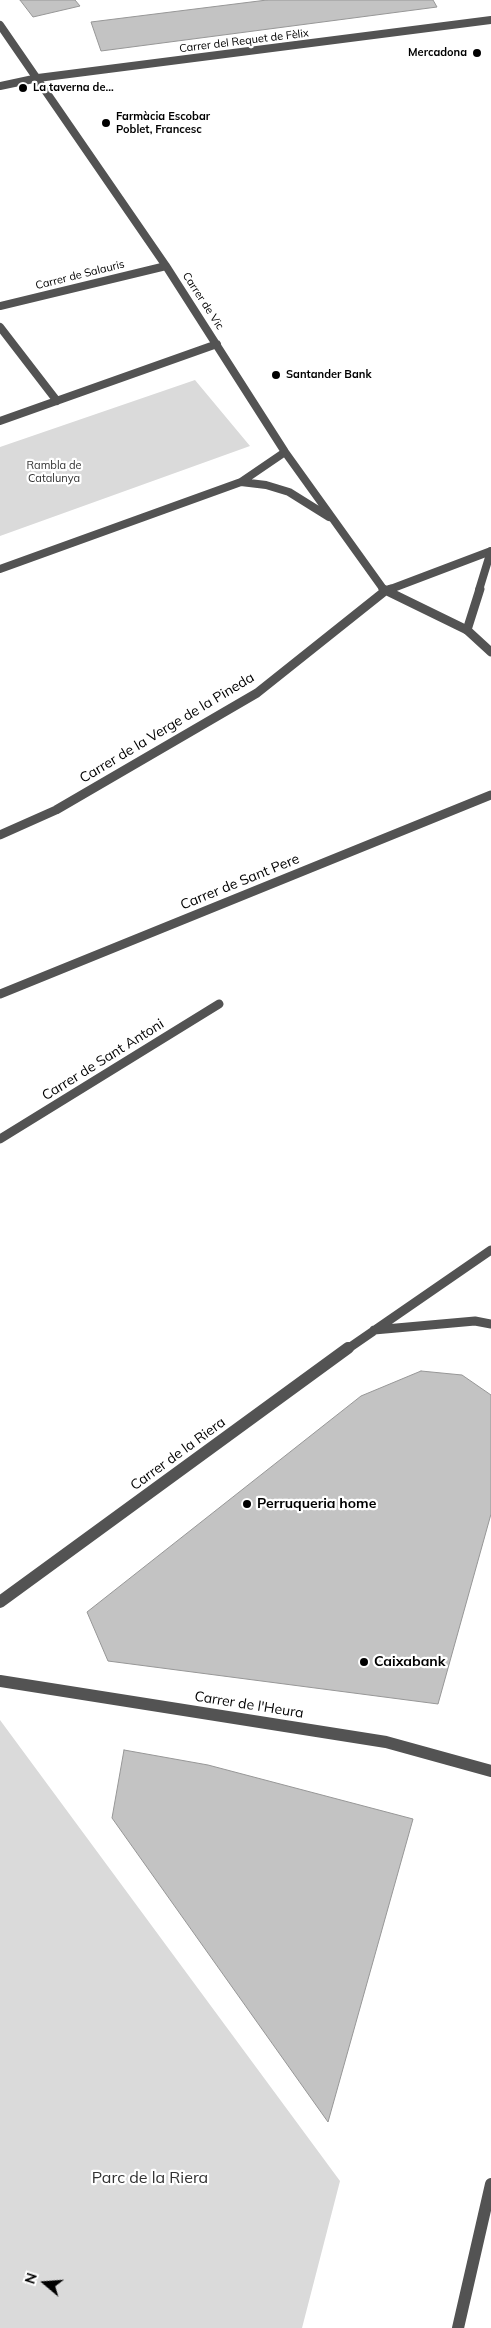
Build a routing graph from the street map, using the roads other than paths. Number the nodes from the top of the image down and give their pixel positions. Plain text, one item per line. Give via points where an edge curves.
1 (491, 20) edge
2 (0, 25) edge
3 (38, 78) junction
4 (0, 86) edge
5 (166, 266) junction
6 (0, 306) edge
7 (0, 328) edge
8 (217, 344) junction
9 (57, 401) junction
10 (0, 421) edge
11 (285, 452) junction
12 (241, 482) junction
13 (334, 521) junction
14 (491, 551) edge
15 (0, 569) edge
16 (385, 591) junction
17 (467, 630) junction
18 (491, 652) edge
19 (491, 795) edge
20 (0, 835) edge
21 (0, 994) edge
22 (220, 1004) dead end
23 (0, 1139) edge
24 (491, 1250) edge
25 (491, 1324) edge
26 (373, 1330) junction
27 (0, 1602) edge
28 (0, 1681) edge
29 (491, 1771) edge
30 (491, 2184) edge
31 (458, 2328) edge

1 - 3 street, Carrer del Requet de Fèlix
2 - 3 street, Carrer de Vic
3 - 4 street, Carrer del Requet de Fèlix
3 - 5 street, Carrer de Vic
5 - 6 street, Carrer de Salauris
5 - 8 street, Carrer de Vic
7 - 9 street
8 - 9 street
8 - 11 street, Carrer de Vic
9 - 10 street
11 - 12 street
11 - 13 street, Carrer de Vic
12 - 13 street via 289,492
12 - 15 street
13 - 16 street, Carrer de Vic
14 - 16 street, Carrer de la Verge de la Pineda
14 - 17 street
16 - 17 street
16 - 20 street, Carrer de la Verge de la Pineda via 257,693 56,810
17 - 18 street
19 - 21 street, Carrer de Sant Pere
22 - 23 street, Carrer de Sant Antoni
24 - 26 street, Carrer de la Riera
25 - 26 street via 475,1321
26 - 27 street, Carrer de la Riera
28 - 29 street, Carrer de l'Heura via 386,1742
30 - 31 street

